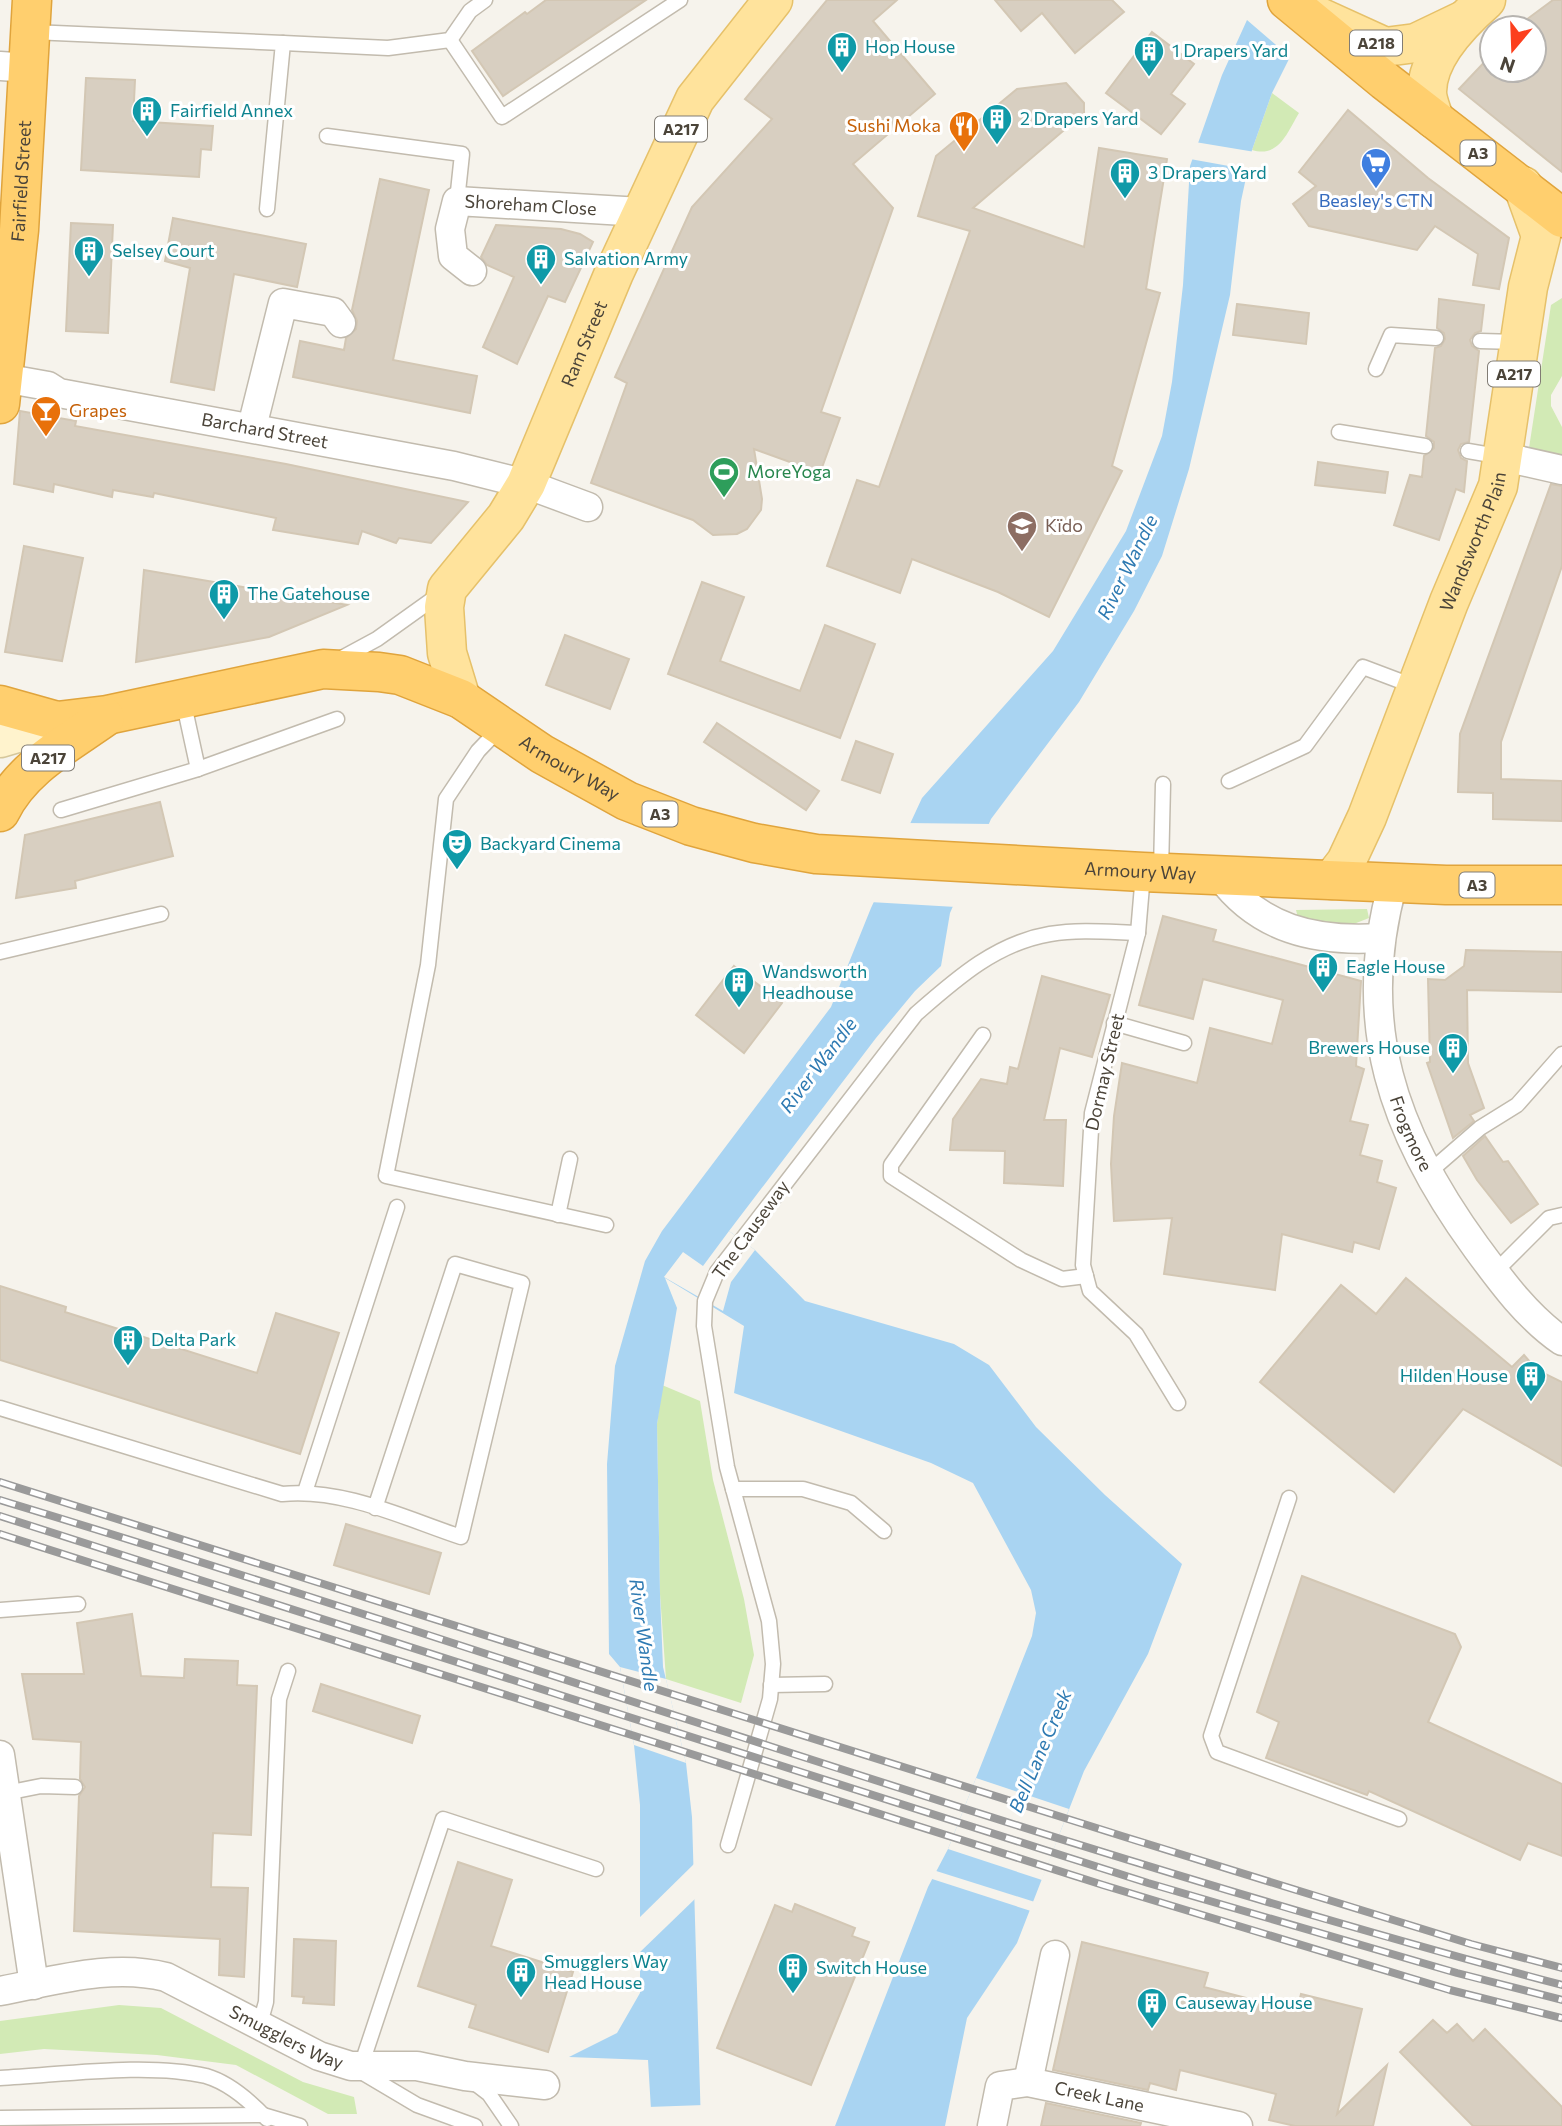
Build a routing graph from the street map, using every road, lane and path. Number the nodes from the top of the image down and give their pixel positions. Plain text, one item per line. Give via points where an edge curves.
1 (485, 0) edge
2 (680, 0) edge
3 (764, 2) edge
4 (1290, 2) edge
5 (1474, 11) edge
6 (450, 40) junction
7 (23, 41) edge
8 (283, 43) junction
9 (1434, 120) junction
10 (327, 136) dead end
11 (1523, 186) junction
12 (457, 201) junction
13 (267, 209) dead end
14 (641, 212) junction
15 (1562, 218) edge
16 (9, 231) edge
17 (472, 271) dead end
18 (341, 323) dead end
19 (1436, 338) dead end
20 (1480, 341) dead end
21 (1518, 342) junction
22 (1376, 369) dead end
23 (1, 389) edge
24 (252, 426) junction
25 (1339, 432) dead end
26 (1425, 446) dead end
27 (1486, 454) junction
28 (1562, 470) edge
29 (526, 484) junction
30 (589, 507) dead end
31 (447, 589) junction
32 (323, 669) junction
33 (1417, 687) junction
34 (183, 699) junction
35 (461, 699) junction
36 (0, 705) edge
37 (107, 715) junction
38 (337, 719) dead end
39 (57, 721) junction
40 (501, 726) junction
41 (0, 738) edge
42 (198, 769) junction
43 (1229, 781) dead end
44 (1163, 784) dead end
45 (61, 810) dead end
46 (0, 812) edge
47 (1152, 873) junction
48 (1220, 876) junction
49 (1332, 880) junction
50 (1393, 883) junction
51 (1562, 885) edge
52 (161, 914) dead end
53 (1138, 933) junction
54 (1379, 939) junction
55 (0, 952) edge
56 (1114, 1023) junction
57 (984, 1035) dead end
58 (1184, 1043) dead end
59 (1562, 1054) edge
60 (570, 1159) dead end
61 (1427, 1174) junction
62 (397, 1207) dead end
63 (558, 1214) junction
64 (1562, 1215) edge
65 (606, 1225) dead end
66 (1494, 1273) junction
67 (1086, 1276) junction
68 (1562, 1341) edge
69 (1178, 1404) dead end
70 (0, 1408) edge
71 (733, 1489) junction
72 (305, 1492) junction
73 (1289, 1498) dead end
74 (375, 1508) junction
75 (884, 1531) dead end
76 (78, 1604) dead end
77 (0, 1610) edge
78 (288, 1671) dead end
79 (825, 1684) dead end
80 (771, 1685) junction
81 (0, 1755) edge
82 (75, 1787) dead end
83 (6, 1793) junction
84 (1399, 1819) dead end
85 (728, 1845) dead end
86 (596, 1869) dead end
87 (1055, 1955) dead end
88 (34, 1984) junction
89 (0, 1990) edge
90 (259, 2027) junction
91 (356, 2066) junction
92 (466, 2076) junction
93 (0, 2078) edge
94 (1014, 2084) junction
95 (545, 2085) dead end
96 (81, 2117) junction
97 (0, 2118) edge
98 (268, 2121) edge
99 (68, 2126) edge
100 (300, 2126) edge
101 (475, 2126) edge
102 (511, 2126) edge
103 (992, 2126) edge
104 (1238, 2126) edge

1 - 6 lane via 470,11
2 - 6 lane via 502,117
3 - 14 main road, Ram Street / A217 via 695,99
4 - 5 main road, A218 via 1385,47 1416,43
4 - 9 highway, A3
5 - 9 main road, A218 via 1432,72 1427,93
6 - 8 lane via 388,48
7 - 8 lane
7 - 16 highway, Fairfield Street
8 - 13 lane
9 - 11 highway, A3
10 - 12 lane via 462,155
11 - 15 highway, A3
11 - 21 main road, Wandsworth Plain / A217 via 1541,236
12 - 14 street, Shoreham Close
12 - 17 street, Shoreham Close via 450,229 453,256
14 - 29 main road, Ram Street / A217
16 - 23 highway, Fairfield Street
18 - 24 street via 333,312 283,303
19 - 22 lane via 1391,335
20 - 21 lane
21 - 27 main road, Wandsworth Plain / A217
23 - 24 street, Barchard Street via 48,386 59,393
24 - 29 street, Barchard Street
25 - 26 lane
27 - 28 street
27 - 33 main road, Wandsworth Plain / A217 via 1498,485
29 - 30 street, Barchard Street
29 - 31 main road, Ram Street / A217 via 506,517
31 - 32 lane via 377,639
31 - 35 main road via 447,653
32 - 34 highway, Armoury Way / A3
32 - 35 highway, Armoury Way / A3 via 400,675
33 - 43 lane via 1363,667 1305,746
33 - 49 main road, Wandsworth Plain / A217 via 1364,826
34 - 37 highway, Armoury Way / A3
34 - 42 lane
35 - 40 highway, Armoury Way / A3
36 - 39 highway, Armoury Way / A3
37 - 39 highway, Armoury Way / A3
37 - 46 highway, A217 via 20,780
38 - 42 lane
39 - 41 street, Armoury Way
40 - 47 highway, Armoury Way / A3 via 627,802 754,844 886,859
40 - 63 lane via 446,799 428,965 386,1176
42 - 45 lane
44 - 47 lane, Dormay Street
47 - 48 highway, Armoury Way / A3
47 - 53 lane, Dormay Street
48 - 49 highway, Armoury Way / A3
48 - 54 street, Armoury Way via 1234,896 1268,921 1334,939
49 - 50 highway, Armoury Way / A3
50 - 51 highway, Armoury Way / A3
50 - 54 street, Frogmore
52 - 55 lane
53 - 56 lane, Dormay Street
53 - 71 lane, The Causeway via 1049,934 1000,950 954,980 916,1014 741,1239 717,1272 705,1301 704,1326
54 - 61 street, Frogmore via 1381,1051 1388,1082
56 - 58 lane
56 - 67 lane, Dormay Street via 1092,1113
57 - 67 lane via 891,1165 891,1176 1021,1260 1062,1279
59 - 61 lane via 1517,1105 1472,1134
60 - 63 lane
61 - 66 street, Frogmore
62 - 72 lane
63 - 65 lane
64 - 66 lane via 1549,1218
66 - 68 street, Frogmore via 1542,1328
67 - 69 lane, Dormay Street via 1090,1291 1136,1334
70 - 72 lane via 282,1494
71 - 75 lane via 803,1489 851,1503
71 - 80 lane, The Causeway via 769,1621
72 - 74 lane
73 - 84 lane via 1211,1736 1217,1752
74 - 74 lane via 461,1537 522,1283 455,1264
76 - 77 lane
78 - 90 lane via 279,1699 266,2002
79 - 80 lane
80 - 85 lane, The Causeway
81 - 83 street
82 - 83 lane via 41,1786
83 - 88 street
86 - 91 lane via 443,1819
87 - 94 street
88 - 89 street, Smugglers Way
88 - 90 street, Smugglers Way via 139,1970 166,1977
90 - 91 street, Smugglers Way via 319,2056
91 - 92 street, Smugglers Way via 416,2066
91 - 101 lane via 417,2105
92 - 95 street, Smugglers Way
92 - 102 lane via 489,2094
93 - 98 lane via 165,2070 207,2077 246,2097
94 - 103 street
94 - 104 street, Creek Lane
96 - 97 lane
96 - 98 lane
96 - 99 lane
98 - 100 lane

